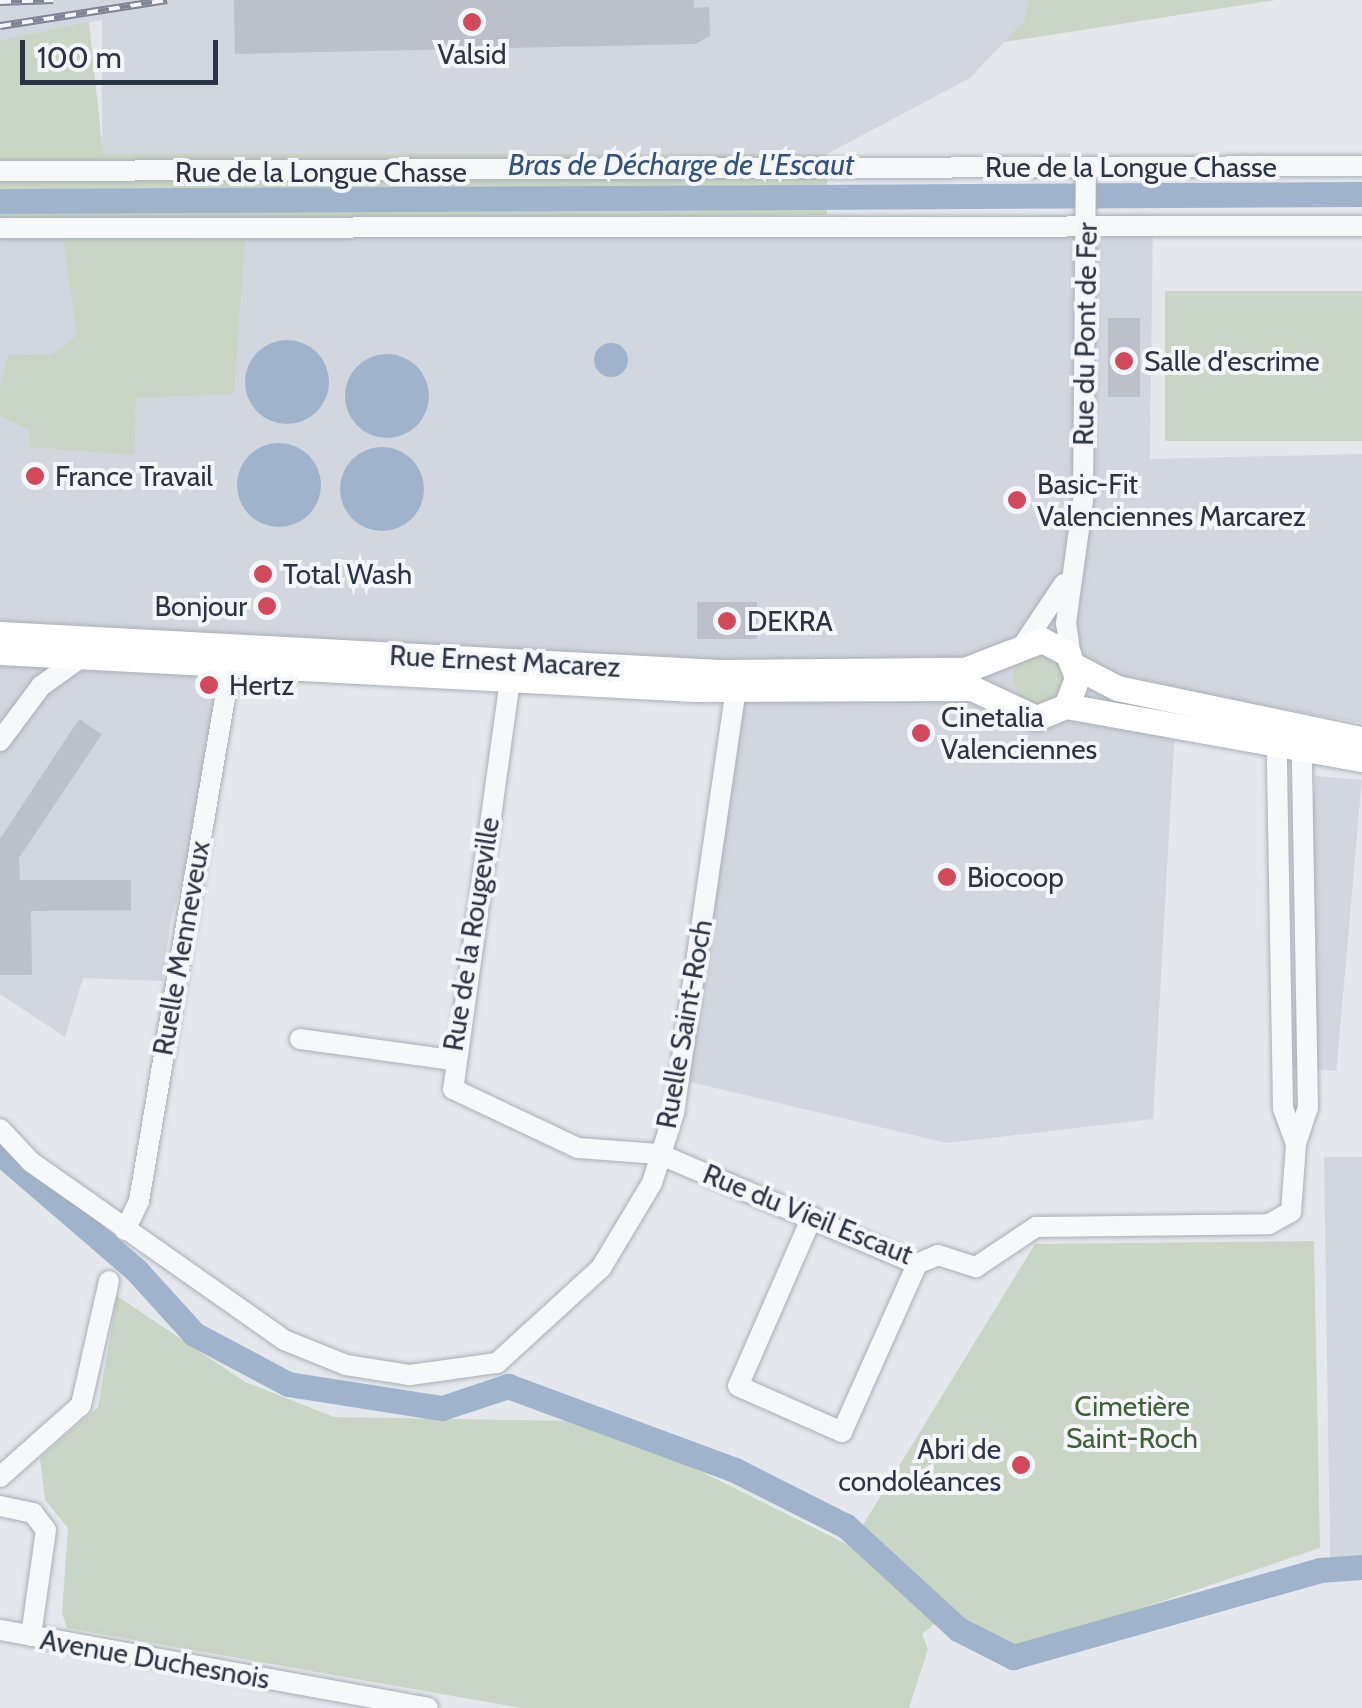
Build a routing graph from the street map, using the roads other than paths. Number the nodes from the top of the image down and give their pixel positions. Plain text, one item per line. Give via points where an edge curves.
1 (1362, 166) edge
2 (1086, 168) junction
3 (0, 171) edge
4 (1087, 226) junction
5 (1362, 226) edge
6 (0, 228) edge
7 (1074, 559) junction
8 (0, 634) edge
9 (1016, 648) junction
10 (10, 653) edge
11 (83, 656) junction
12 (1073, 662) junction
13 (230, 663) junction
14 (510, 680) junction
15 (736, 690) junction
16 (1006, 701) junction
17 (27, 702) junction
18 (1066, 706) junction
19 (1362, 739) edge
20 (0, 741) edge
21 (1290, 749) junction
22 (1362, 759) edge
23 (1279, 866) junction
24 (1304, 866) junction
25 (300, 1039) dead end
26 (452, 1060) junction
27 (0, 1129) edge
28 (1296, 1144) junction
29 (658, 1154) junction
30 (812, 1217) junction
31 (124, 1230) junction
32 (917, 1264) junction
33 (109, 1282) dead end
34 (0, 1476) edge
35 (0, 1506) edge
36 (0, 1630) edge
37 (31, 1636) junction
38 (390, 1704) edge
39 (428, 1708) edge

1 - 2 street, Rue de la Longue Chasse
2 - 3 street, Rue de la Longue Chasse
2 - 4 street, Rue du Pont de Fer
4 - 5 street, Rue de la Longue Chasse
4 - 6 street, Rue de la Longue Chasse
4 - 7 street, Rue du Pont de Fer via 1083,501
7 - 9 street, Rue du Pont de Fer via 1052,609
7 - 12 street, Rue du Pont de Fer
8 - 9 main road, Rue Ernest Macarez via 677,671 956,670
9 - 12 main road via 1050,642
9 - 16 main road via 999,675
10 - 11 main road, Rue Ernest Macarez
10 - 17 street via 35,676
11 - 13 main road, Rue Ernest Macarez
11 - 17 street
12 - 18 main road
12 - 19 main road via 1117,688
13 - 14 main road, Rue Ernest Macarez
13 - 31 street, Ruelle Menneveux via 139,1202
14 - 15 main road, Rue Ernest Macarez
14 - 26 street, Rue de la Rougeville
15 - 16 main road, Rue Ernest Macarez via 963,687
15 - 29 street, Ruelle Saint-Roch via 674,1113
16 - 18 main road, Rue Ernest Macarez via 1036,718
17 - 20 street
18 - 21 main road, Rue Ernest Macarez via 1124,710
21 - 22 main road, Rue Ernest Macarez
21 - 23 street, Rue du Vieil Escaut
21 - 24 street, Rue du Vieil Escaut
23 - 24 street
23 - 28 street, Rue du Vieil Escaut via 1283,1108
24 - 28 street, Rue du Vieil Escaut via 1308,1108
25 - 26 street
26 - 29 street, Rue de la Rougeville via 454,1090 483,1106 586,1150
27 - 31 street, Ruelle Saint-Roch
28 - 32 street, Rue du Vieil Escaut via 1297,1198 1275,1223 1036,1227 976,1267 938,1256
29 - 30 street, Rue du Vieil Escaut
29 - 31 street, Ruelle Saint-Roch via 640,1212 601,1268 511,1354 464,1374 346,1364 299,1346
30 - 32 street, Rue du Vieil Escaut
30 - 32 street via 738,1386 842,1432
33 - 34 street via 84,1401
35 - 37 street via 33,1513 46,1530
36 - 37 street, Avenue Duchesnois
37 - 38 street, Avenue Duchesnois
38 - 39 street, Avenue Duchesnois

